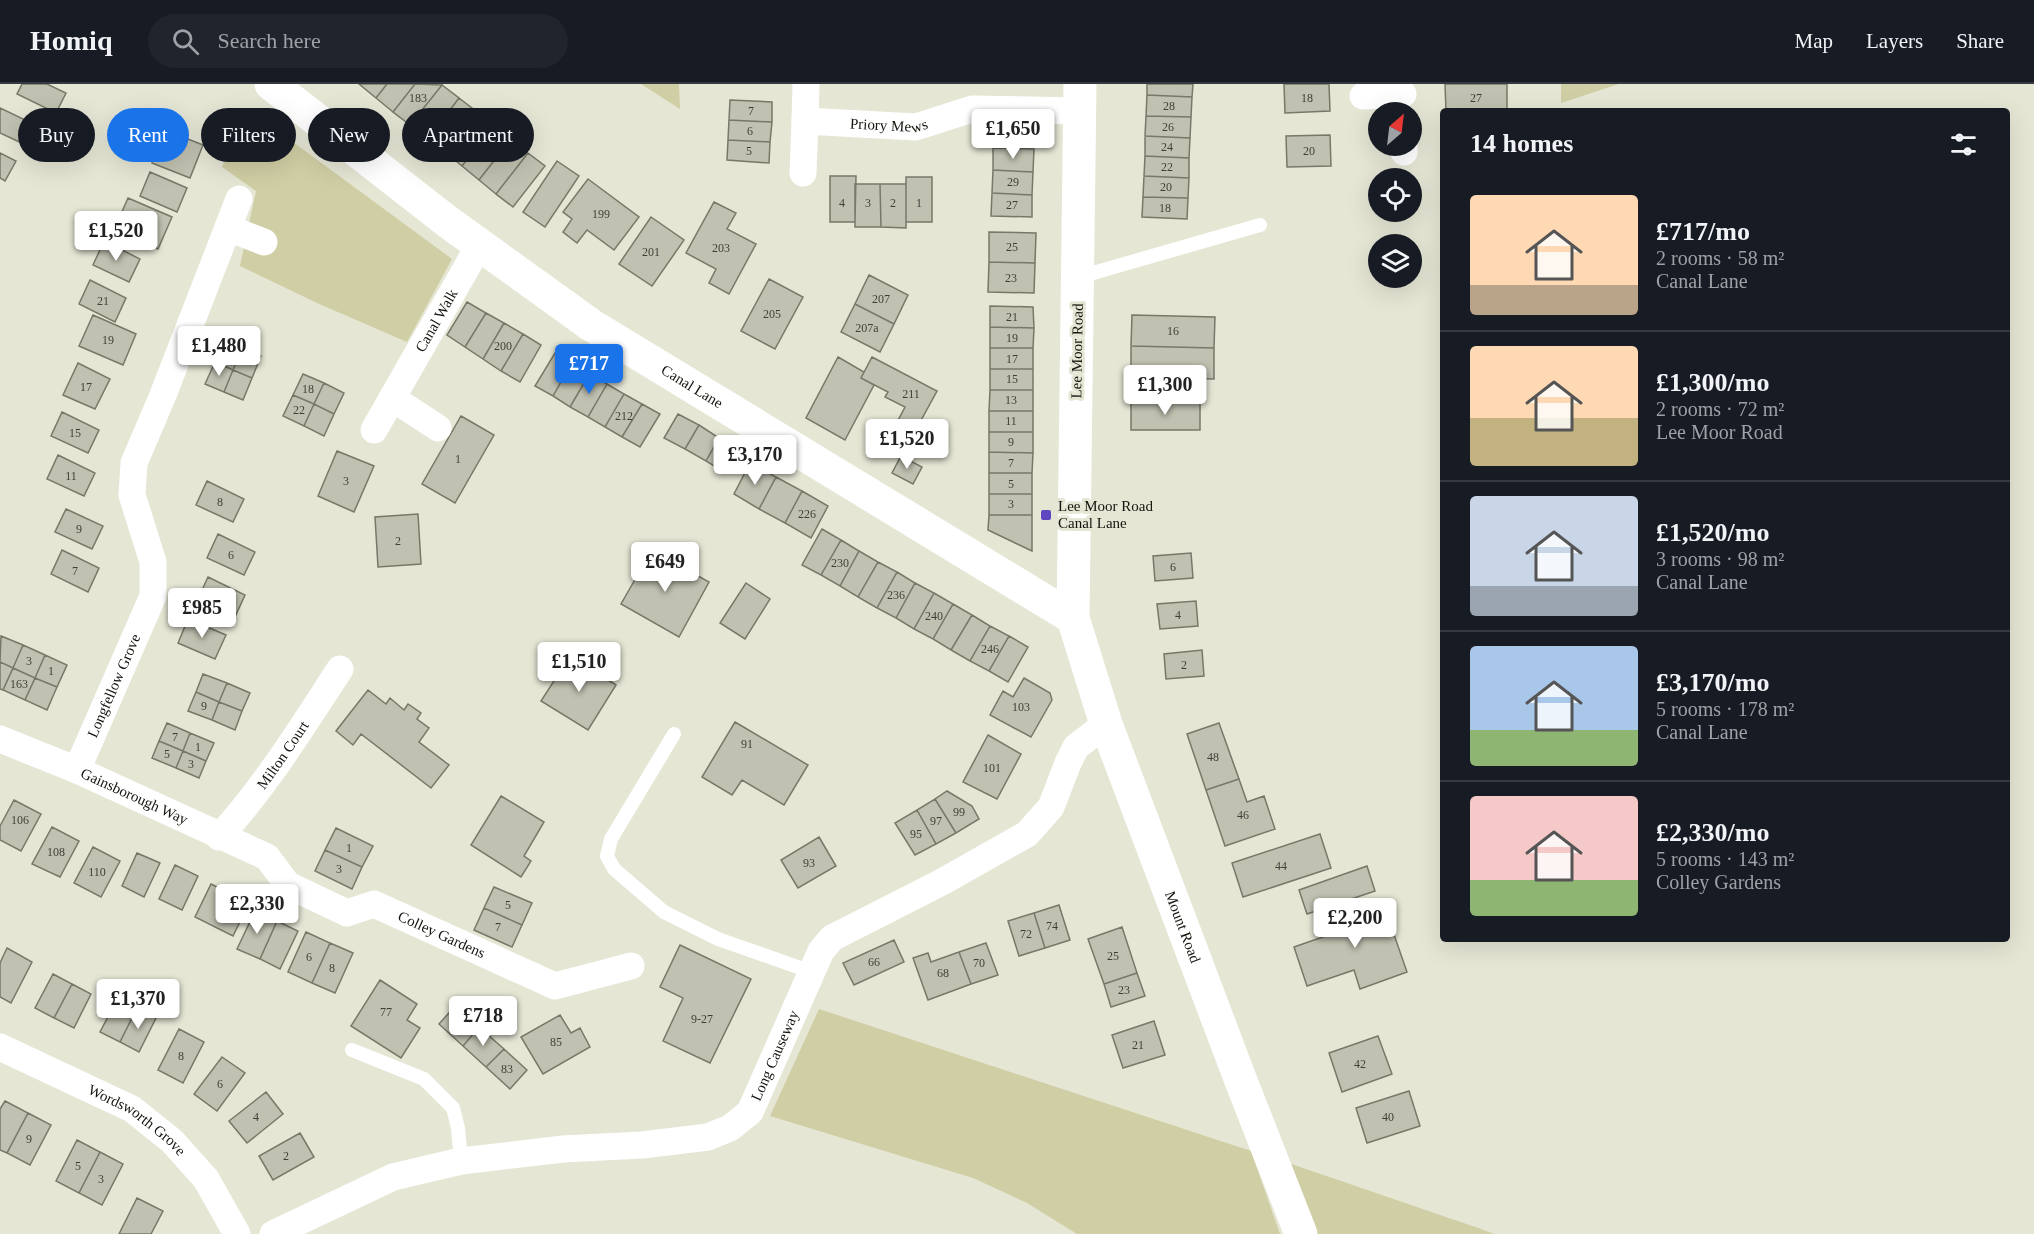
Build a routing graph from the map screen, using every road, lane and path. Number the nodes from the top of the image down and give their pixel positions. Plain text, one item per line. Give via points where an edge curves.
1 (271, 84) edge
2 (806, 84) edge
3 (1363, 96) dead end
4 (1403, 97) edge
5 (1080, 98) edge
6 (806, 121) junction
7 (803, 173) dead end
8 (239, 199) dead end
9 (1260, 225) dead end
10 (228, 228) junction
11 (264, 242) dead end
12 (480, 244) junction
13 (1078, 278) junction
14 (393, 398) junction
15 (438, 428) dead end
16 (374, 430) dead end
17 (1073, 618) junction
18 (340, 669) dead end
19 (1106, 724) junction
20 (674, 734) dead end
21 (0, 739) edge
22 (77, 770) junction
23 (219, 837) junction
24 (267, 857) joint
25 (631, 966) dead end
26 (812, 972) junction
27 (0, 1047) edge
28 (352, 1050) dead end
29 (461, 1161) junction
30 (286, 1231) edge
31 (237, 1234) edge
32 (1301, 1234) edge

1 - 12 street, Canal Lane
2 - 6 street
3 - 4 street
5 - 6 street, Priory Mews via 972,109 916,127
5 - 13 street, Lee Moor Road
6 - 7 street
8 - 10 street, Longfellow Grove
9 - 13 lane
10 - 11 street
10 - 22 street, Longfellow Grove via 134,463 132,495 153,562 153,596
12 - 14 street, Canal Walk
12 - 17 street, Canal Lane via 591,325
13 - 17 street, Lee Moor Road
14 - 15 street
14 - 16 street, Canal Walk
17 - 19 street, Mount Road
18 - 23 street, Milton Court via 282,757
19 - 26 street, Long Causeway via 1076,747 1051,807 1027,834 832,938
19 - 32 street, Mount Road
20 - 26 lane via 611,840 607,856 615,869 664,912 718,939
21 - 22 street, Gainsborough Way
22 - 23 street, Gainsborough Way
23 - 24 street, Gainsborough Way
24 - 25 street, Colley Gardens via 288,885 347,913 374,904 555,986
26 - 29 street, Long Causeway via 750,1112 730,1128 708,1137
27 - 31 street, Wordsworth Grove via 132,1109 172,1141 206,1179
28 - 29 lane via 424,1079 453,1108
29 - 30 street, Long Causeway via 393,1177

